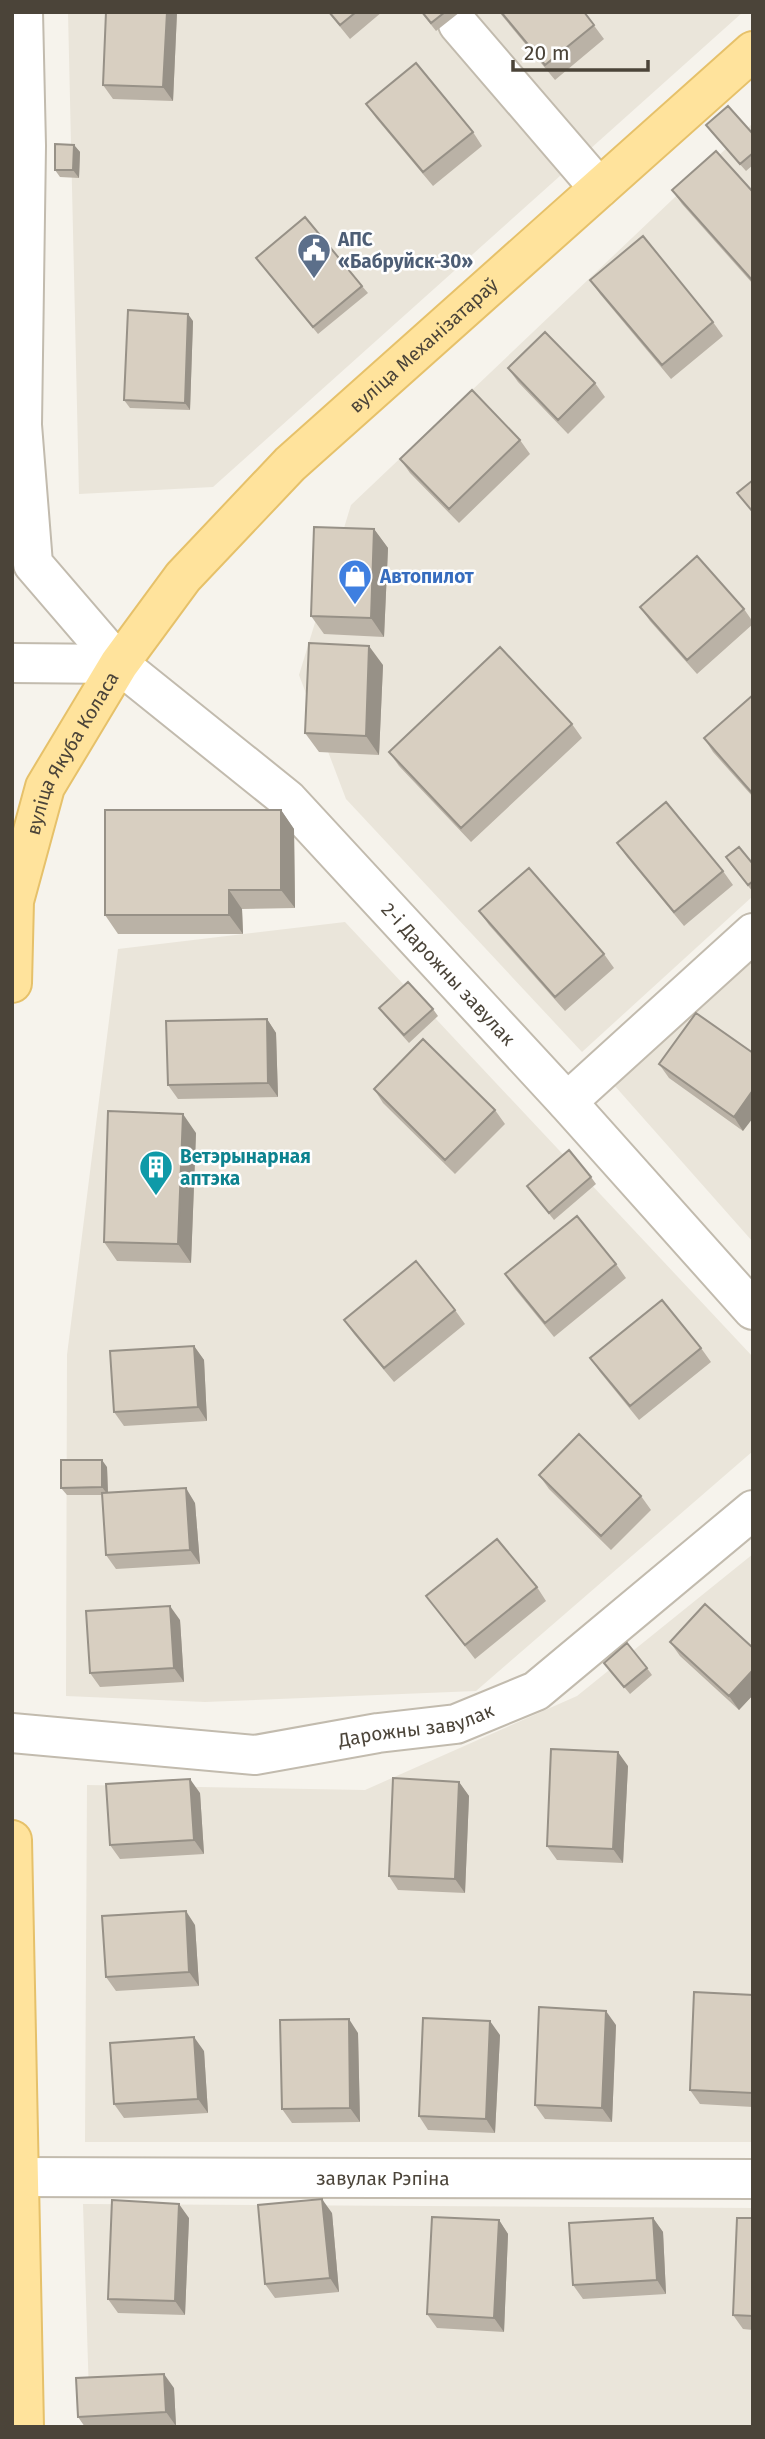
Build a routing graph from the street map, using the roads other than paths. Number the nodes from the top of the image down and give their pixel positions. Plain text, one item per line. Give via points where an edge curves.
1 (23, 12) edge
2 (457, 24) dead end
3 (753, 51) edge
4 (599, 188) junction
5 (12, 663) edge
6 (119, 664) junction
7 (753, 933) edge
8 (12, 983) edge
9 (567, 1102) junction
10 (753, 1310) edge
11 (753, 1510) edge
12 (12, 1733) edge
13 (12, 1840) edge
14 (16, 2177) edge
15 (753, 2179) edge
16 (24, 2427) edge

1 - 6 street, вуліца Якуба Коласа via 22,425 33,564
2 - 4 street
3 - 4 main road, вуліца Механізатараў
4 - 6 main road, вуліца Механізатараў via 290,464 183,576
5 - 6 street
6 - 8 main road, вуліца Якуба Коласа via 45,787 14,901
6 - 9 street, 2-і Дарожны завулак via 287,799
7 - 9 street
9 - 10 street, 2-і Дарожны завулак
11 - 12 street, Дарожны завулак via 536,1691 456,1724 255,1755
13 - 14 main road
14 - 15 street, завулак Рэпіна
14 - 16 main road

